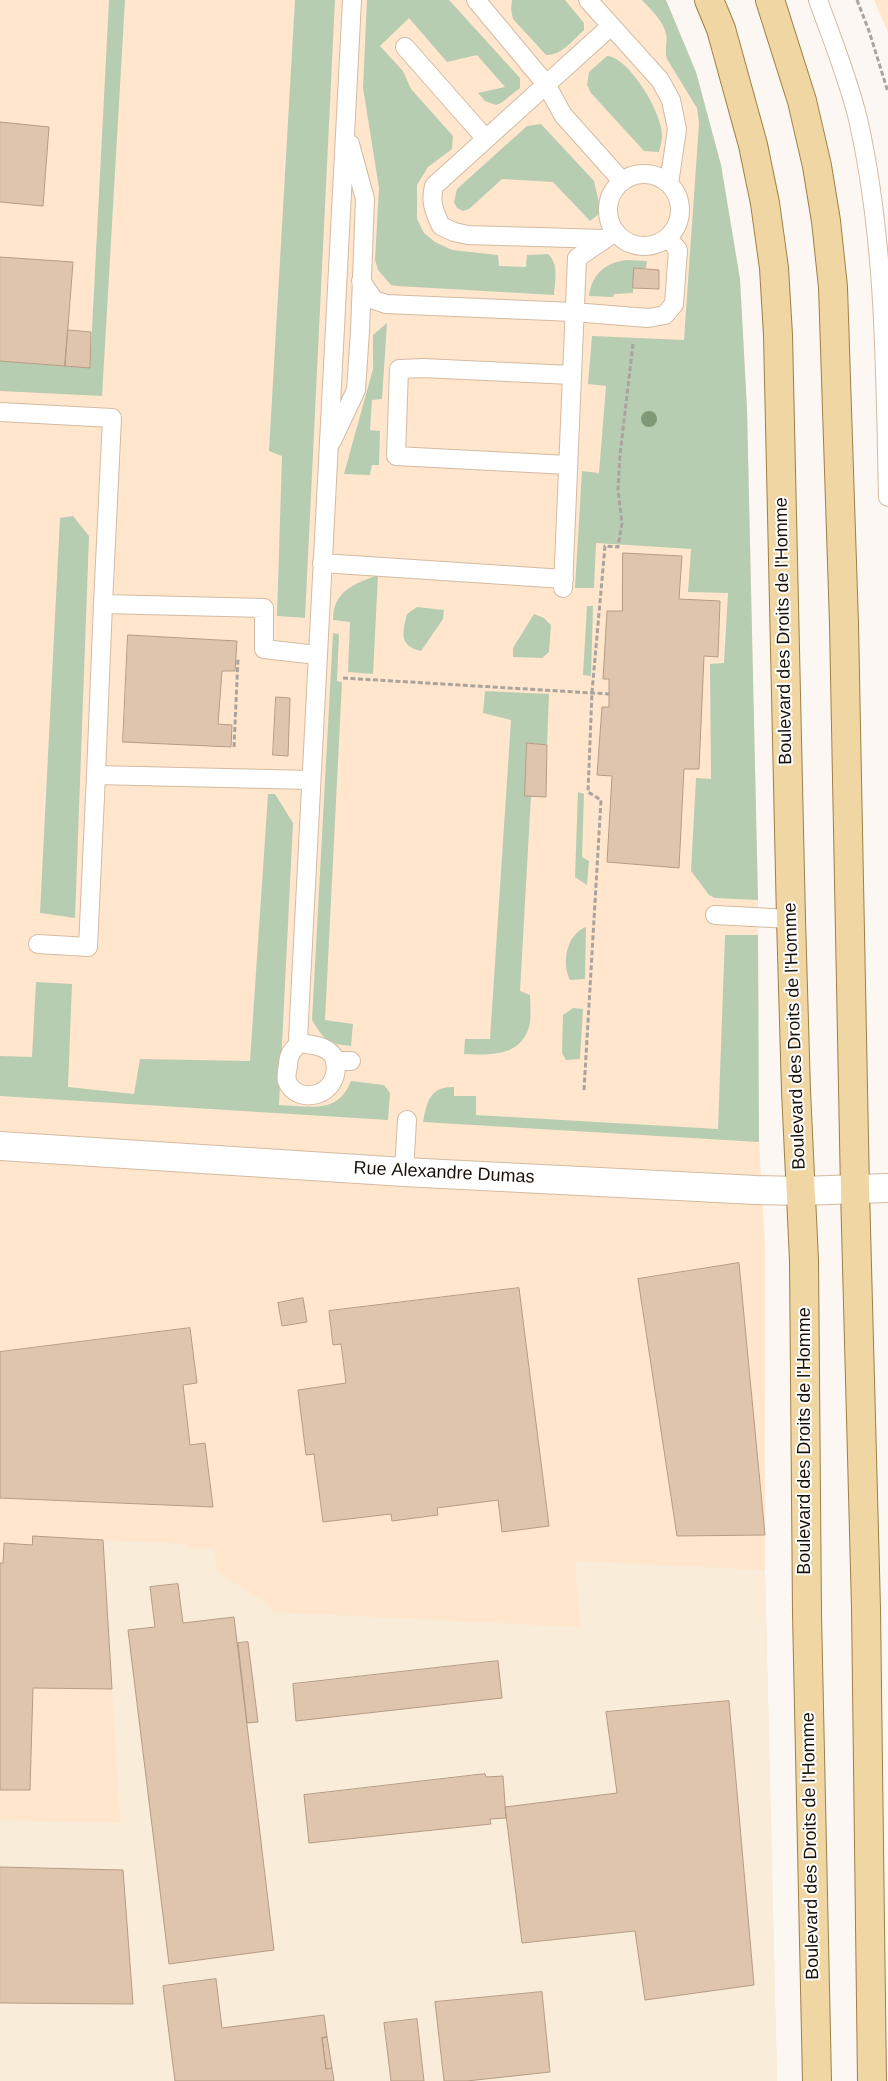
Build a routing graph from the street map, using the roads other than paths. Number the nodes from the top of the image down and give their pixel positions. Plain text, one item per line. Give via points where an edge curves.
1 (352, 0) edge
2 (476, 0) edge
3 (588, 0) edge
4 (709, 0) edge
5 (770, 0) edge
6 (818, 0) edge
7 (611, 26) junction
8 (405, 47) dead end
9 (546, 84) junction
10 (346, 130) junction
11 (486, 139) junction
12 (622, 182) junction
13 (669, 184) junction
14 (610, 235) junction
15 (668, 238) junction
16 (361, 281) junction
17 (386, 304) junction
18 (573, 312) junction
19 (360, 331) junction
20 (571, 375) junction
21 (887, 398) edge
22 (0, 412) edge
23 (328, 451) junction
24 (568, 465) junction
25 (888, 497) edge
26 (322, 563) junction
27 (103, 604) junction
28 (317, 655) junction
29 (96, 775) junction
30 (311, 780) junction
31 (715, 915) dead end
32 (790, 919) junction
33 (38, 944) dead end
34 (300, 1043) junction
35 (407, 1120) dead end
36 (0, 1146) edge
37 (404, 1172) junction
38 (888, 1188) edge
39 (855, 1190) junction
40 (801, 1191) junction
41 (817, 2081) edge
42 (872, 2081) edge

1 - 10 lane
2 - 9 lane
3 - 7 lane
4 - 32 main road, Boulevard des Droits de l'Homme via 721,29 754,145 774,268
5 - 39 main road via 802,101 817,166 833,287 844,624
6 - 21 lane via 850,87 865,156 881,278
7 - 9 lane
7 - 13 lane via 660,80 671,100 677,129
8 - 11 lane
9 - 11 lane
9 - 12 lane via 563,115
10 - 16 lane via 365,199
10 - 23 lane
11 - 14 lane via 434,186 432,205 441,226 468,235
12 - 13 lane via 636,175 648,174
12 - 14 lane via 610,197
13 - 15 lane via 680,205 680,217
14 - 15 lane via 634,245 646,246
14 - 18 lane via 577,258
15 - 18 lane via 678,250 674,304 665,315 648,318
16 - 17 lane via 374,300
16 - 19 lane
17 - 18 lane
17 - 19 lane via 373,308
18 - 20 lane
19 - 23 lane via 356,390
20 - 24 lane
20 - 24 lane via 422,368 399,369 398,378 396,456
21 - 25 lane
22 - 27 lane via 112,418
23 - 26 lane
24 - 26 lane via 564,583
26 - 28 lane
27 - 28 lane via 264,608 264,649
27 - 29 lane
28 - 30 lane
29 - 30 lane
29 - 33 lane via 88,947
30 - 34 lane
31 - 32 lane
32 - 40 main road, Boulevard des Droits de l'Homme
34 - 34 lane via 325,1048 343,1061 330,1088 319,1094 306,1095 292,1089 287,1080 288,1058
35 - 37 lane
36 - 37 street, Rue Alexandre Dumas
37 - 40 street, Rue Alexandre Dumas
38 - 39 street, Rue Alexandre Dumas
39 - 40 street, Rue Alexandre Dumas
39 - 42 main road via 866,1608
40 - 41 main road, Boulevard des Droits de l'Homme

